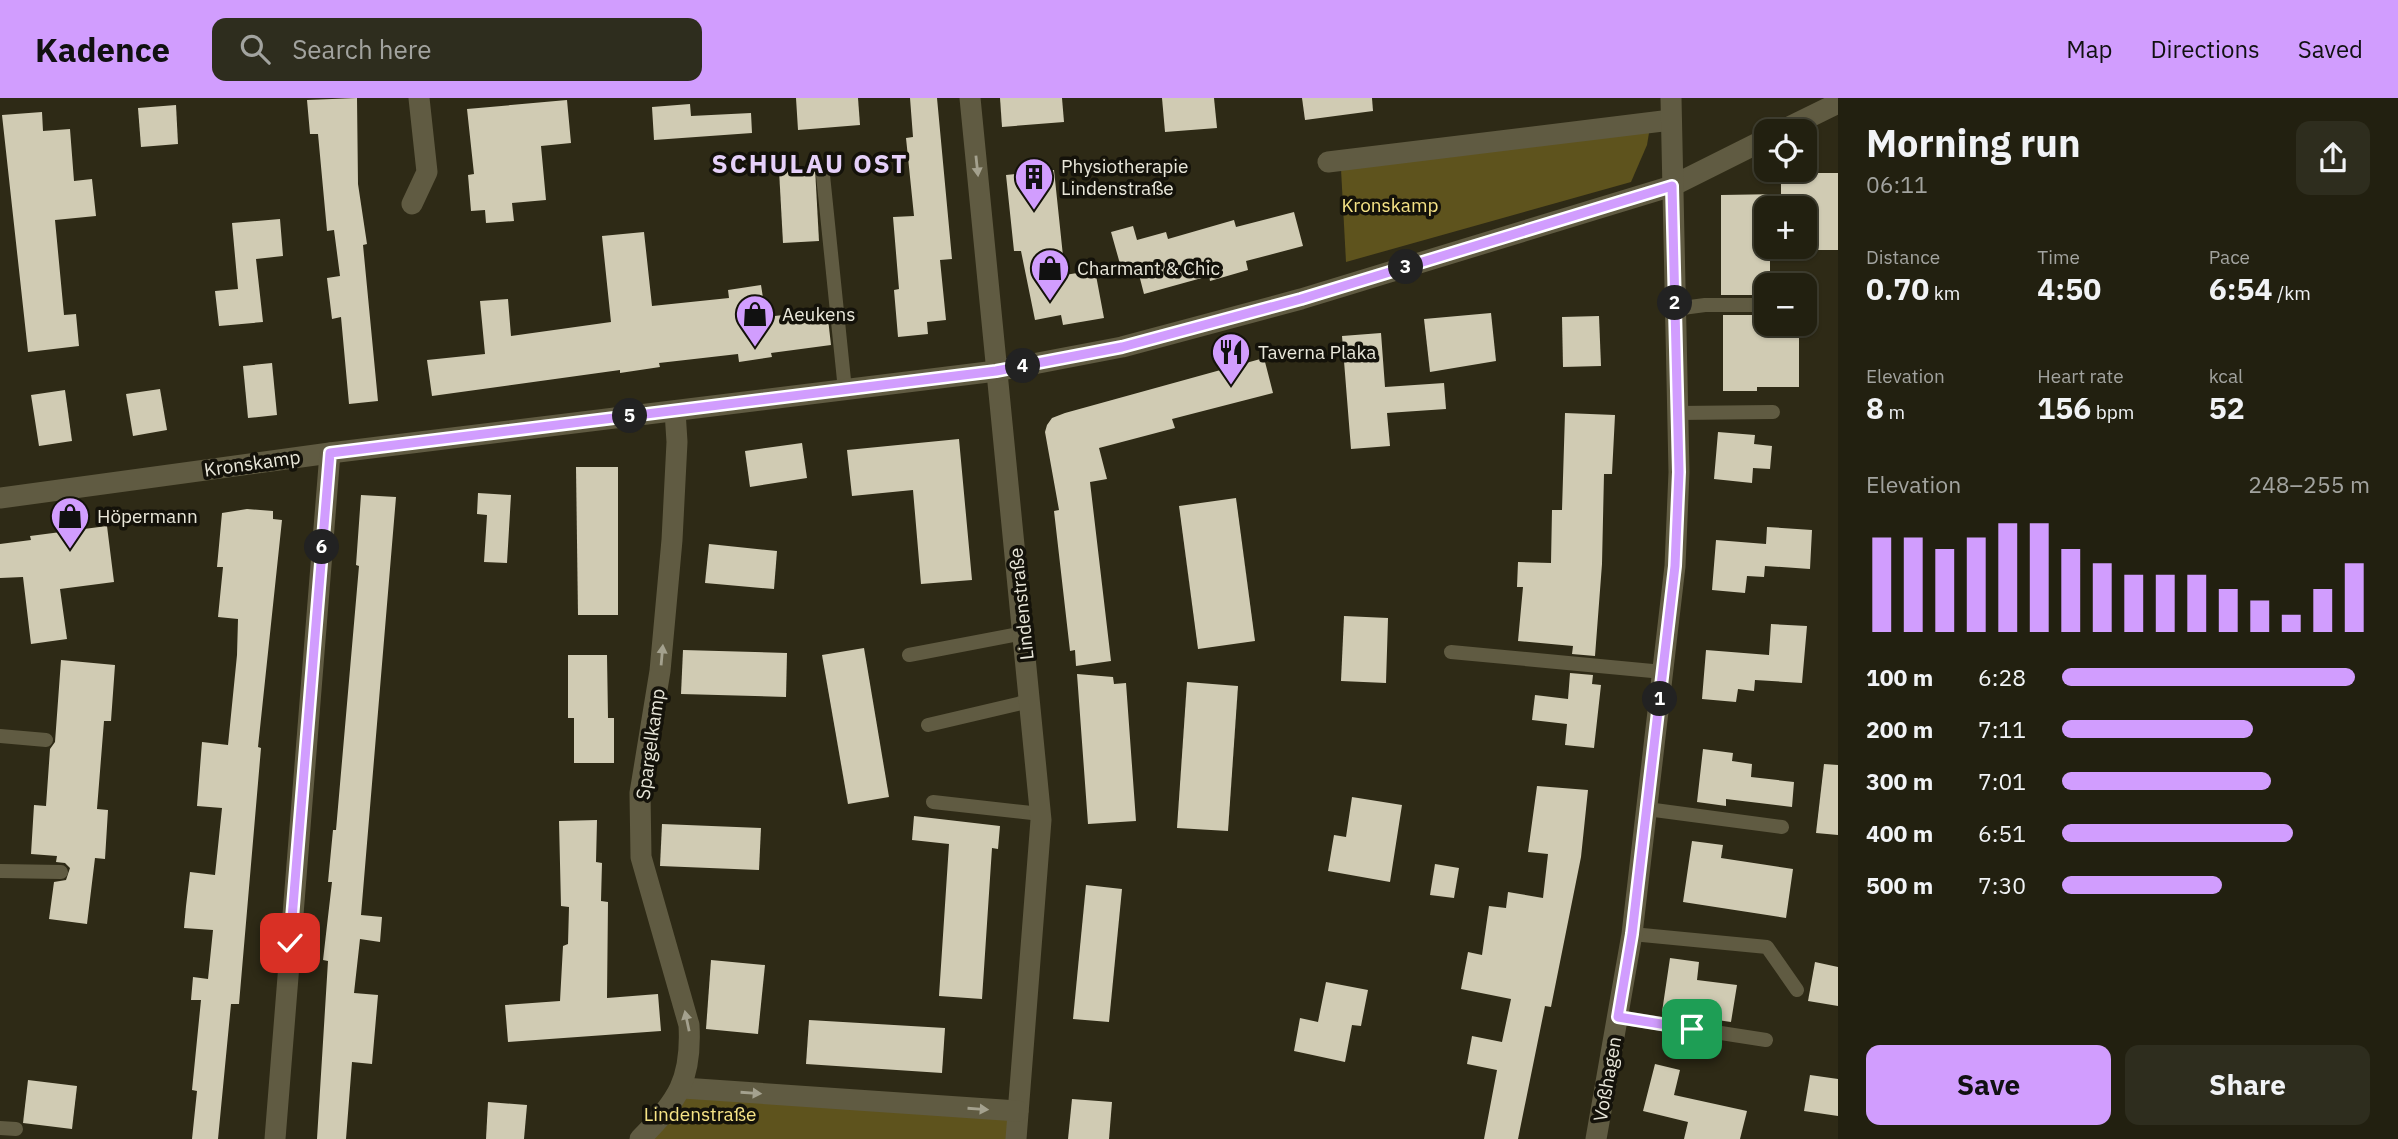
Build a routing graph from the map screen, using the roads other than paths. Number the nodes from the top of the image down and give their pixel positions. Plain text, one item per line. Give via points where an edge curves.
1 (419, 98) edge
2 (970, 98) edge
3 (1671, 98) edge
4 (1838, 103) edge
5 (1805, 119) edge
6 (1671, 120) junction
7 (1754, 145) edge
8 (1328, 162) dead end
9 (823, 175) dead end
10 (1672, 186) junction
11 (412, 204) dead end
12 (1754, 305) edge
13 (1675, 309) junction
14 (996, 371) junction
15 (845, 390) junction
16 (675, 411) junction
17 (1773, 412) dead end
18 (1678, 413) junction
19 (330, 453) junction
20 (1, 493) edge
21 (1024, 633) junction
22 (1451, 652) dead end
23 (909, 655) dead end
24 (1663, 672) junction
25 (1030, 701) junction
26 (928, 725) dead end
27 (0, 736) edge
28 (46, 740) dead end
29 (933, 802) dead end
30 (1647, 809) junction
31 (1041, 814) junction
32 (1782, 827) dead end
33 (0, 871) edge
34 (61, 872) dead end
35 (1632, 934) junction
36 (1797, 990) dead end
37 (1618, 1017) junction
38 (1766, 1040) dead end
39 (683, 1088) junction
40 (1018, 1111) junction
41 (0, 1128) edge
42 (16, 1129) dead end
43 (275, 1139) edge
44 (640, 1139) edge
45 (1016, 1139) edge
46 (1596, 1139) edge

1 - 11 street via 427,172
2 -> 14 street, Lindenstraße
3 - 6 street, Voßhagen
4 - 5 street
6 - 8 street
6 - 10 street, Voßhagen
7 - 10 street, Kronskamp
9 - 15 lane
10 - 13 street, Voßhagen
10 - 14 street, Kronskamp via 1301,299 1122,347
12 - 13 lane
13 - 18 street, Voßhagen
14 - 15 street, Kronskamp
14 - 21 street, Lindenstraße
15 - 16 street, Kronskamp
16 - 19 street, Kronskamp
39 -> 16 street, Spargelkamp via 690,1052 689,1025 641,857 640,793 665,619 677,454
17 - 18 lane
18 - 24 street, Voßhagen via 1675,566
19 - 20 street, Kronskamp
19 - 43 street
21 - 23 lane
21 - 25 street, Lindenstraße
22 - 24 lane
24 - 30 street, Voßhagen
25 - 26 lane
25 - 31 street, Lindenstraße
27 - 28 lane
29 - 31 lane
30 - 32 lane
30 - 35 street, Voßhagen
31 - 40 street, Lindenstraße
33 - 34 lane
35 - 36 lane via 1767,947
35 - 37 street, Voßhagen
37 - 38 lane
37 - 46 street, Voßhagen
39 -> 40 street
39 - 44 street, Spargelkamp
40 - 45 street, Lindenstraße
41 - 42 lane

